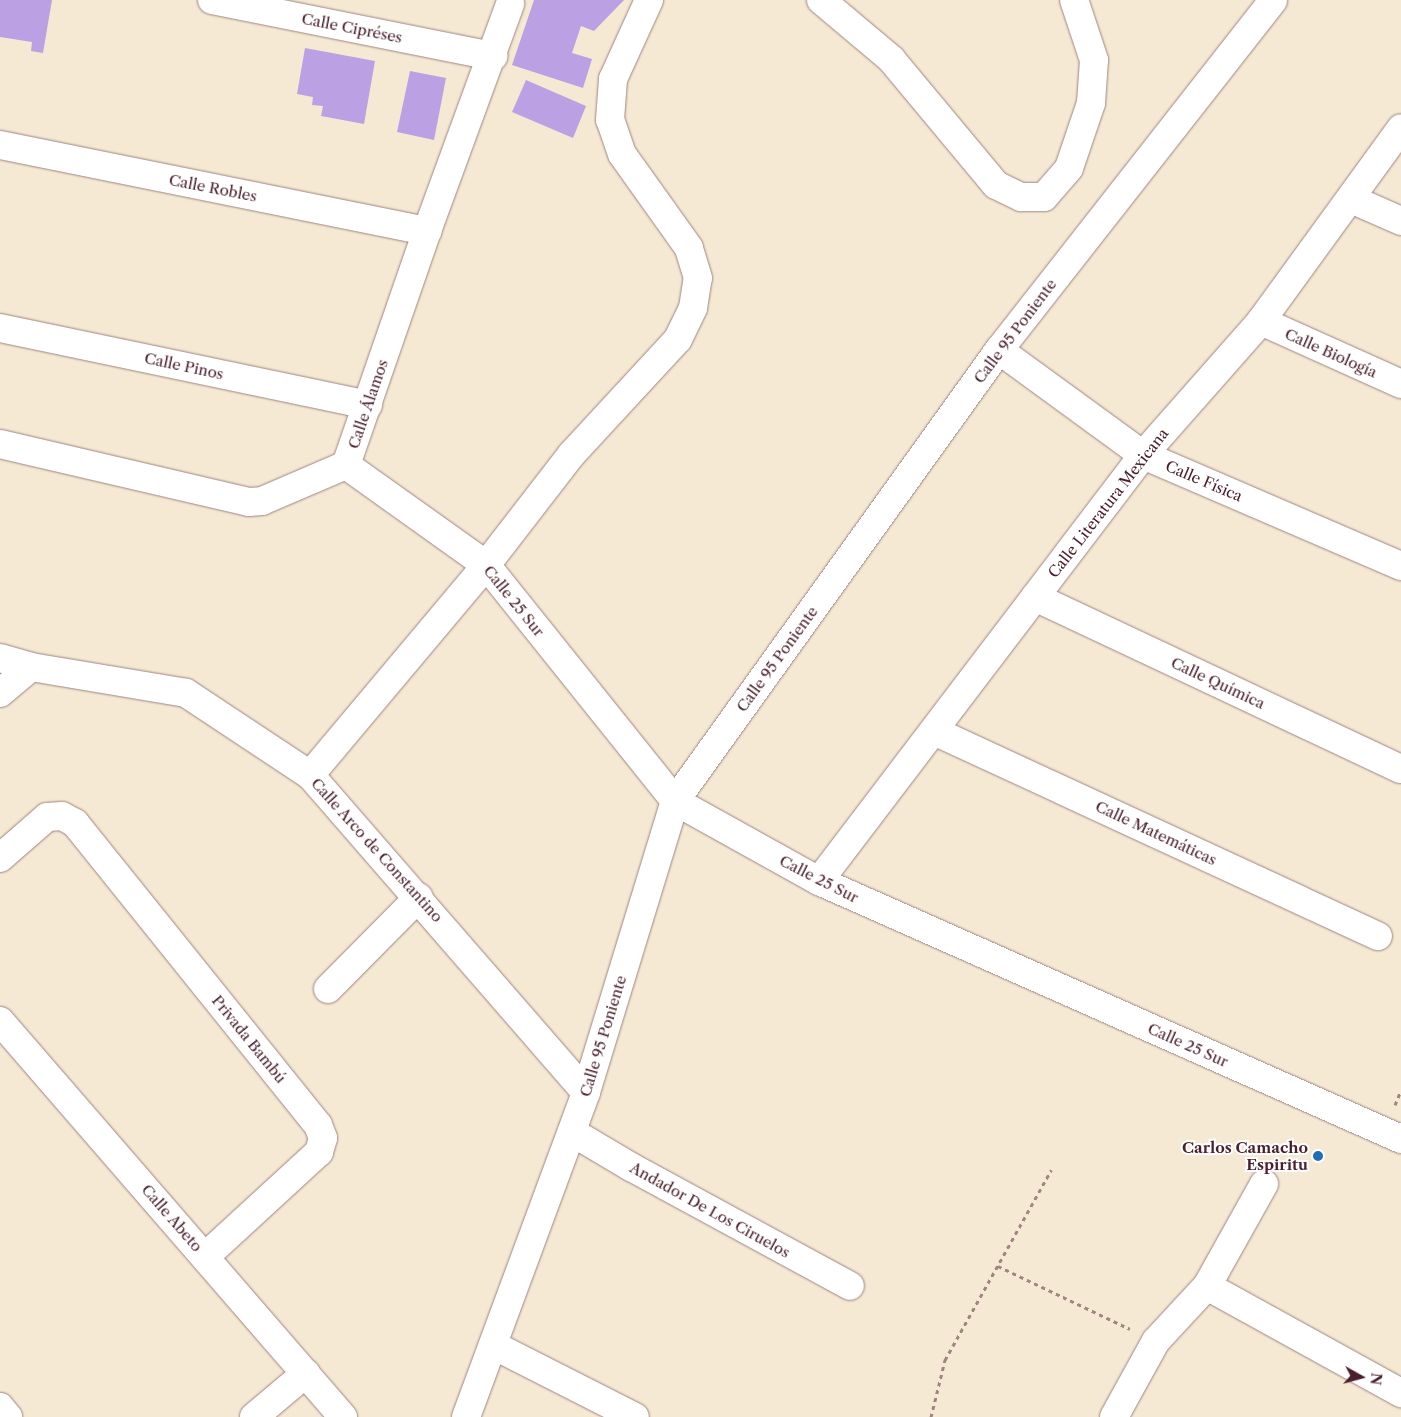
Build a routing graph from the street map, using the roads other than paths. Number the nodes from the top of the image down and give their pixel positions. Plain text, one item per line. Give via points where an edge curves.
1 (212, 0) edge
2 (649, 0) edge
3 (821, 0) edge
4 (1074, 0) edge
5 (1273, 0) edge
6 (510, 4) dead end
7 (492, 56) junction
8 (1401, 128) edge
9 (0, 145) edge
10 (1351, 199) junction
11 (1401, 221) edge
12 (427, 231) junction
13 (1261, 321) junction
14 (0, 328) edge
15 (999, 350) junction
16 (1401, 384) edge
17 (368, 405) junction
18 (0, 444) edge
19 (1143, 455) junction
20 (346, 465) junction
21 (486, 565) junction
22 (1401, 566) edge
23 (1036, 597) junction
24 (0, 658) edge
25 (31, 667) junction
26 (0, 694) edge
27 (934, 730) junction
28 (1401, 769) edge
29 (310, 775) junction
30 (675, 801) junction
31 (0, 858) edge
32 (819, 881) junction
33 (419, 897) junction
34 (1378, 936) dead end
35 (328, 989) dead end
36 (0, 1021) edge
37 (586, 1092) junction
38 (572, 1132) junction
39 (1401, 1139) edge
40 (1264, 1184) dead end
41 (206, 1257) junction
42 (850, 1286) dead end
43 (1207, 1286) junction
44 (493, 1345) junction
45 (306, 1373) junction
46 (1401, 1393) edge
47 (0, 1407) edge
48 (8, 1417) edge
49 (254, 1417) edge
50 (343, 1417) edge
51 (466, 1417) edge
52 (636, 1417) edge
53 (1114, 1417) edge

1 - 7 street, Calle Cipréses
2 - 21 street via 613,79 610,120 622,154 690,248 698,278 693,308 678,339 571,455
3 - 4 street via 891,59 996,185 1021,197 1044,197 1069,168 1092,103 1094,60
5 - 15 street, Calle 95 Poniente
6 - 7 street, Calle Álamos
7 - 12 street, Calle Álamos
8 - 10 street, Calle Literatura Mexicana
9 - 12 street, Calle Robles
10 - 11 street
10 - 13 street, Calle Literatura Mexicana
12 - 17 street, Calle Álamos
13 - 16 street, Calle Biología
13 - 19 street, Calle Literatura Mexicana
14 - 17 street, Calle Pinos
15 - 19 street, Calle Física
15 - 30 street, Calle 95 Poniente
17 - 20 street, Calle Álamos
18 - 20 street, Calle Álamos via 249,502 262,501
19 - 22 street, Calle Física
19 - 23 street, Calle Literatura Mexicana
20 - 21 street, Calle 25 Sur
21 - 29 street
21 - 30 street, Calle 25 Sur
23 - 27 street, Calle Literatura Mexicana
23 - 28 street, Calle Química
24 - 25 street, Calle Arco de Constantino
25 - 26 street
25 - 29 street, Calle Arco de Constantino via 186,693
27 - 32 street, Calle Literatura Mexicana
27 - 34 street, Calle Matemáticas
29 - 33 street, Calle Arco de Constantino
30 - 32 street, Calle 25 Sur
30 - 37 street, Calle 95 Poniente
31 - 41 street, Privada Bambú via 48,817 62,816 75,823 318,1125 324,1138 319,1152
32 - 39 street, Calle 25 Sur
33 - 35 street
33 - 37 street, Calle Arco de Constantino
36 - 41 street, Calle Abeto
37 - 38 street, Calle 95 Poniente
38 - 42 street, Andador De Los Ciruelos
38 - 44 street, Calle 95 Poniente
40 - 43 street
41 - 45 street, Calle Abeto
43 - 46 street
43 - 53 street via 1156,1341
44 - 51 street, Calle 95 Poniente
44 - 52 street
45 - 49 street
45 - 50 street, Calle Abeto
47 - 48 street

